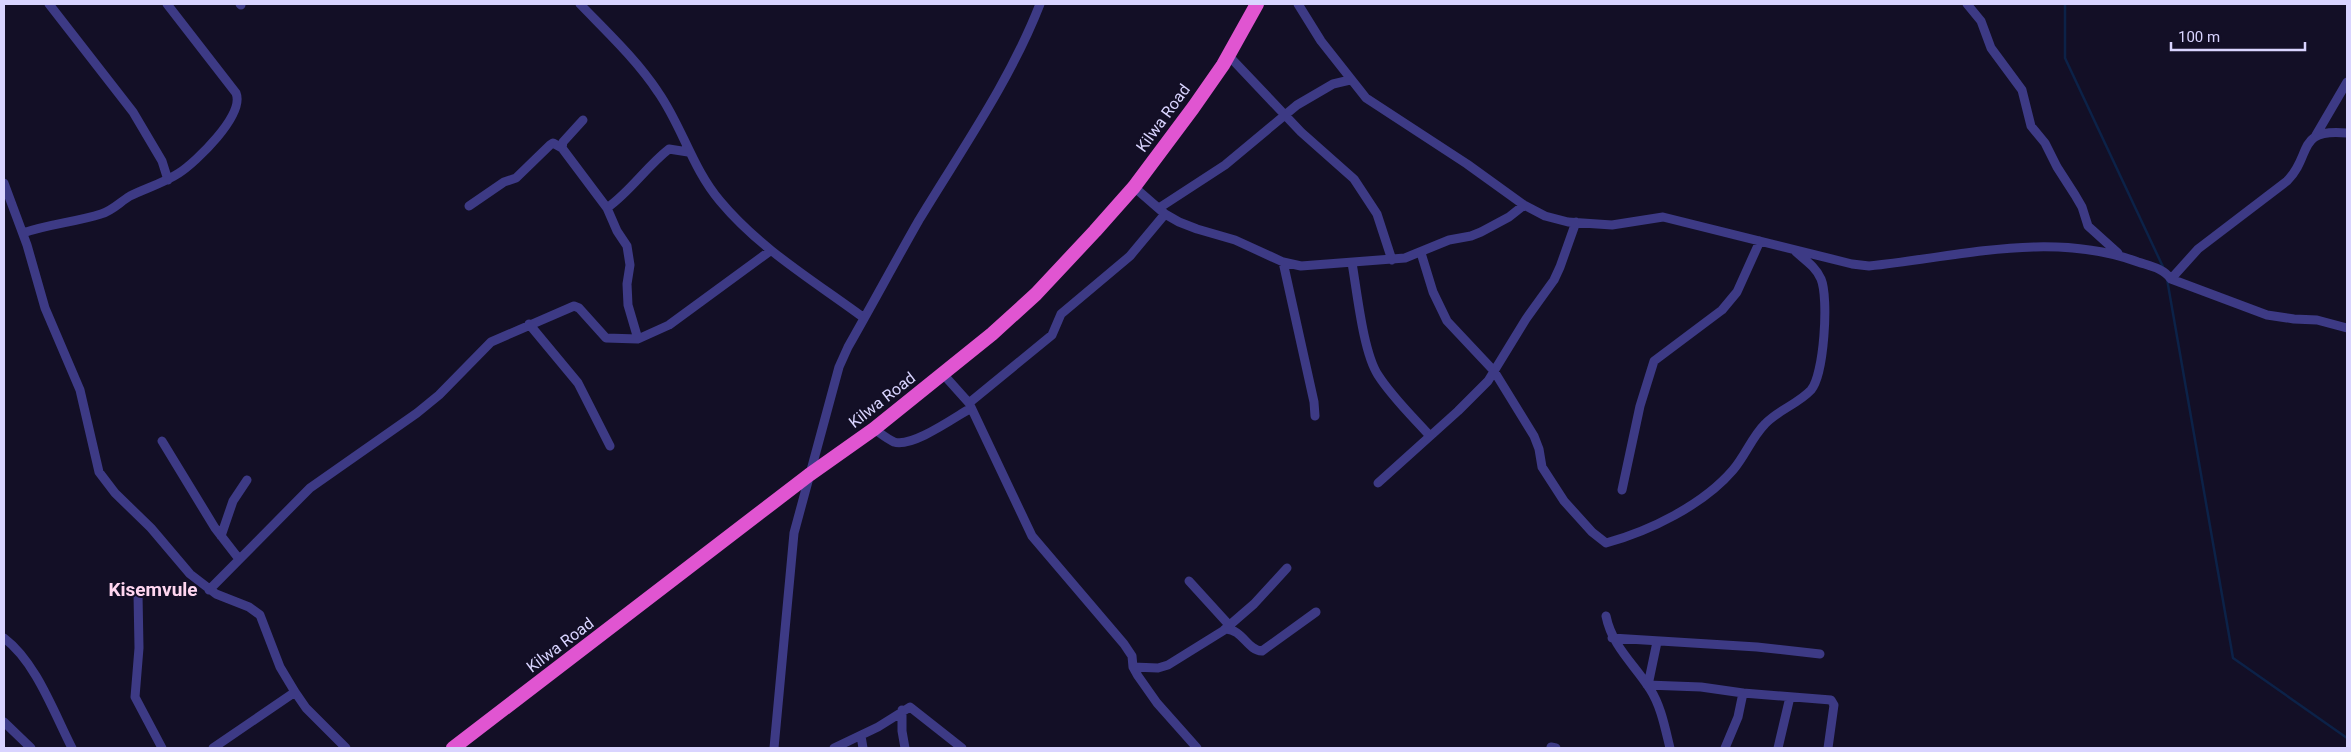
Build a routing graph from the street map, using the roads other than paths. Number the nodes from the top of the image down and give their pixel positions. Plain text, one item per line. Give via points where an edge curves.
1 (49, 4) edge
2 (167, 4) edge
3 (580, 4) edge
4 (1040, 4) edge
5 (1257, 4) edge
6 (1298, 4) edge
7 (1967, 4) edge
8 (1228, 55) junction
9 (1350, 80) junction
10 (2347, 82) edge
11 (1284, 115) junction
12 (583, 120) dead end
13 (2347, 133) edge
14 (2316, 135) junction
15 (562, 148) junction
16 (688, 152) junction
17 (168, 180) junction
18 (4, 183) edge
19 (1134, 187) junction
20 (1524, 205) junction
21 (469, 206) dead end
22 (607, 208) junction
23 (1162, 211) junction
24 (1576, 222) junction
25 (23, 234) junction
26 (1760, 241) junction
27 (1792, 249) junction
28 (770, 251) junction
29 (1421, 253) junction
30 (2122, 256) junction
31 (1392, 260) junction
32 (1283, 262) junction
33 (1352, 263) junction
34 (2171, 279) junction
35 (864, 318) junction
36 (529, 324) junction
37 (2347, 328) edge
38 (638, 339) junction
39 (1494, 371) junction
40 (943, 374) junction
41 (970, 406) junction
42 (1315, 416) dead end
43 (874, 429) junction
44 (1430, 436) junction
45 (162, 441) dead end
46 (610, 446) dead end
47 (809, 476) junction
48 (247, 480) dead end
49 (1378, 483) dead end
50 (1622, 490) dead end
51 (221, 536) junction
52 (239, 559) junction
53 (1286, 568) dead end
54 (1188, 582) dead end
55 (209, 590) junction
56 (138, 594) dead end
57 (1316, 612) dead end
58 (1606, 616) dead end
59 (1227, 628) junction
60 (4, 638) edge
61 (1612, 638) junction
62 (1657, 642) junction
63 (1820, 654) dead end
64 (1133, 667) junction
65 (1647, 685) junction
66 (295, 692) junction
67 (1743, 693) junction
68 (1790, 697) junction
69 (902, 710) junction
70 (4, 722) edge
71 (861, 736) junction
72 (31, 748) edge
73 (72, 748) edge
74 (162, 748) edge
75 (213, 748) edge
76 (346, 748) edge
77 (453, 748) edge
78 (774, 748) edge
79 (834, 748) edge
80 (862, 748) edge
81 (906, 748) edge
82 (962, 748) edge
83 (1196, 748) edge
84 (1670, 748) edge
85 (1725, 748) edge
86 (1778, 748) edge
87 (1828, 748) edge

1 - 17 street via 132,112 162,161
2 - 17 street via 238,99 237,107 215,140 191,164
3 - 16 street via 659,92
4 - 35 street via 1014,63
5 - 8 highway, Kilwa Road
6 - 9 street
7 - 30 street via 1982,21 1991,48 2022,90 2031,126 2045,142 2082,208 2088,226
8 - 11 street
8 - 19 highway, Kilwa Road
9 - 11 street via 1333,84
9 - 20 street via 1366,98
10 - 14 street
11 - 23 street via 1225,165
11 - 31 street via 1354,179 1377,214
12 - 15 street via 563,142
13 - 14 street
14 - 34 street via 2311,138 2295,172 2287,181 2198,250
15 - 21 street via 553,143 516,178 504,182
15 - 22 street
16 - 22 street via 669,150
16 - 28 street via 720,202
17 - 25 street via 129,197 106,212
18 - 25 street
19 - 23 street
19 - 40 highway, Kilwa Road via 1036,294
20 - 24 street via 1556,220
20 - 29 street via 1481,232 1449,240
22 - 38 street via 629,251 628,305
23 - 32 street via 1197,229 1235,240
23 - 41 street via 1130,256 1063,311 1052,335
24 - 26 street via 1612,225 1663,218
24 - 39 street via 1554,280
25 - 55 street via 45,308 80,390 99,472 176,559
26 - 27 street
26 - 50 street via 1737,292 1722,310 1654,361 1640,406
27 - 30 street via 1869,266 2032,246 2085,248
27 - 39 street via 1819,274 1825,296 1822,352 1812,388 1765,424 1734,468 1716,487 1665,521 1626,537 1605,543 1564,501 1542,467 1540,449 1534,436
28 - 35 street
28 - 38 street via 679,320
29 - 31 street
29 - 39 street via 1446,322
30 - 34 street via 2165,272
31 - 33 street
32 - 33 street via 1301,266
32 - 42 street
33 - 44 street via 1374,368
34 - 37 street via 2267,315 2317,320
35 - 47 street via 839,366
36 - 38 street via 574,306 606,338
36 - 46 street via 578,383
36 - 52 street via 491,342 417,413 310,488
39 - 44 street via 1488,381
40 - 41 street
40 - 43 highway, Kilwa Road
41 - 43 street via 924,436 906,442 895,442
41 - 64 street via 1032,536 1124,644 1132,656
43 - 47 highway, Kilwa Road
44 - 49 street
45 - 51 street
47 - 77 highway, Kilwa Road
47 - 78 street via 789,566
48 - 51 street via 233,501
51 - 52 street
52 - 55 street
53 - 59 street
54 - 59 street
55 - 66 street via 260,615 280,667
56 - 74 street via 139,648 135,697
57 - 59 street via 1262,651 1257,651
58 - 61 street
59 - 64 street via 1168,665
60 - 73 street via 30,667
61 - 62 street
61 - 65 street
62 - 63 street
62 - 65 street
64 - 83 street via 1161,709
65 - 67 street
65 - 84 street via 1662,715
66 - 75 street
66 - 76 street via 306,708
67 - 68 street
67 - 85 street via 1738,717
68 - 86 street
68 - 87 street via 1833,702
69 - 71 street
69 - 81 street
69 - 82 street via 913,707
70 - 72 street
71 - 79 street
71 - 80 street

